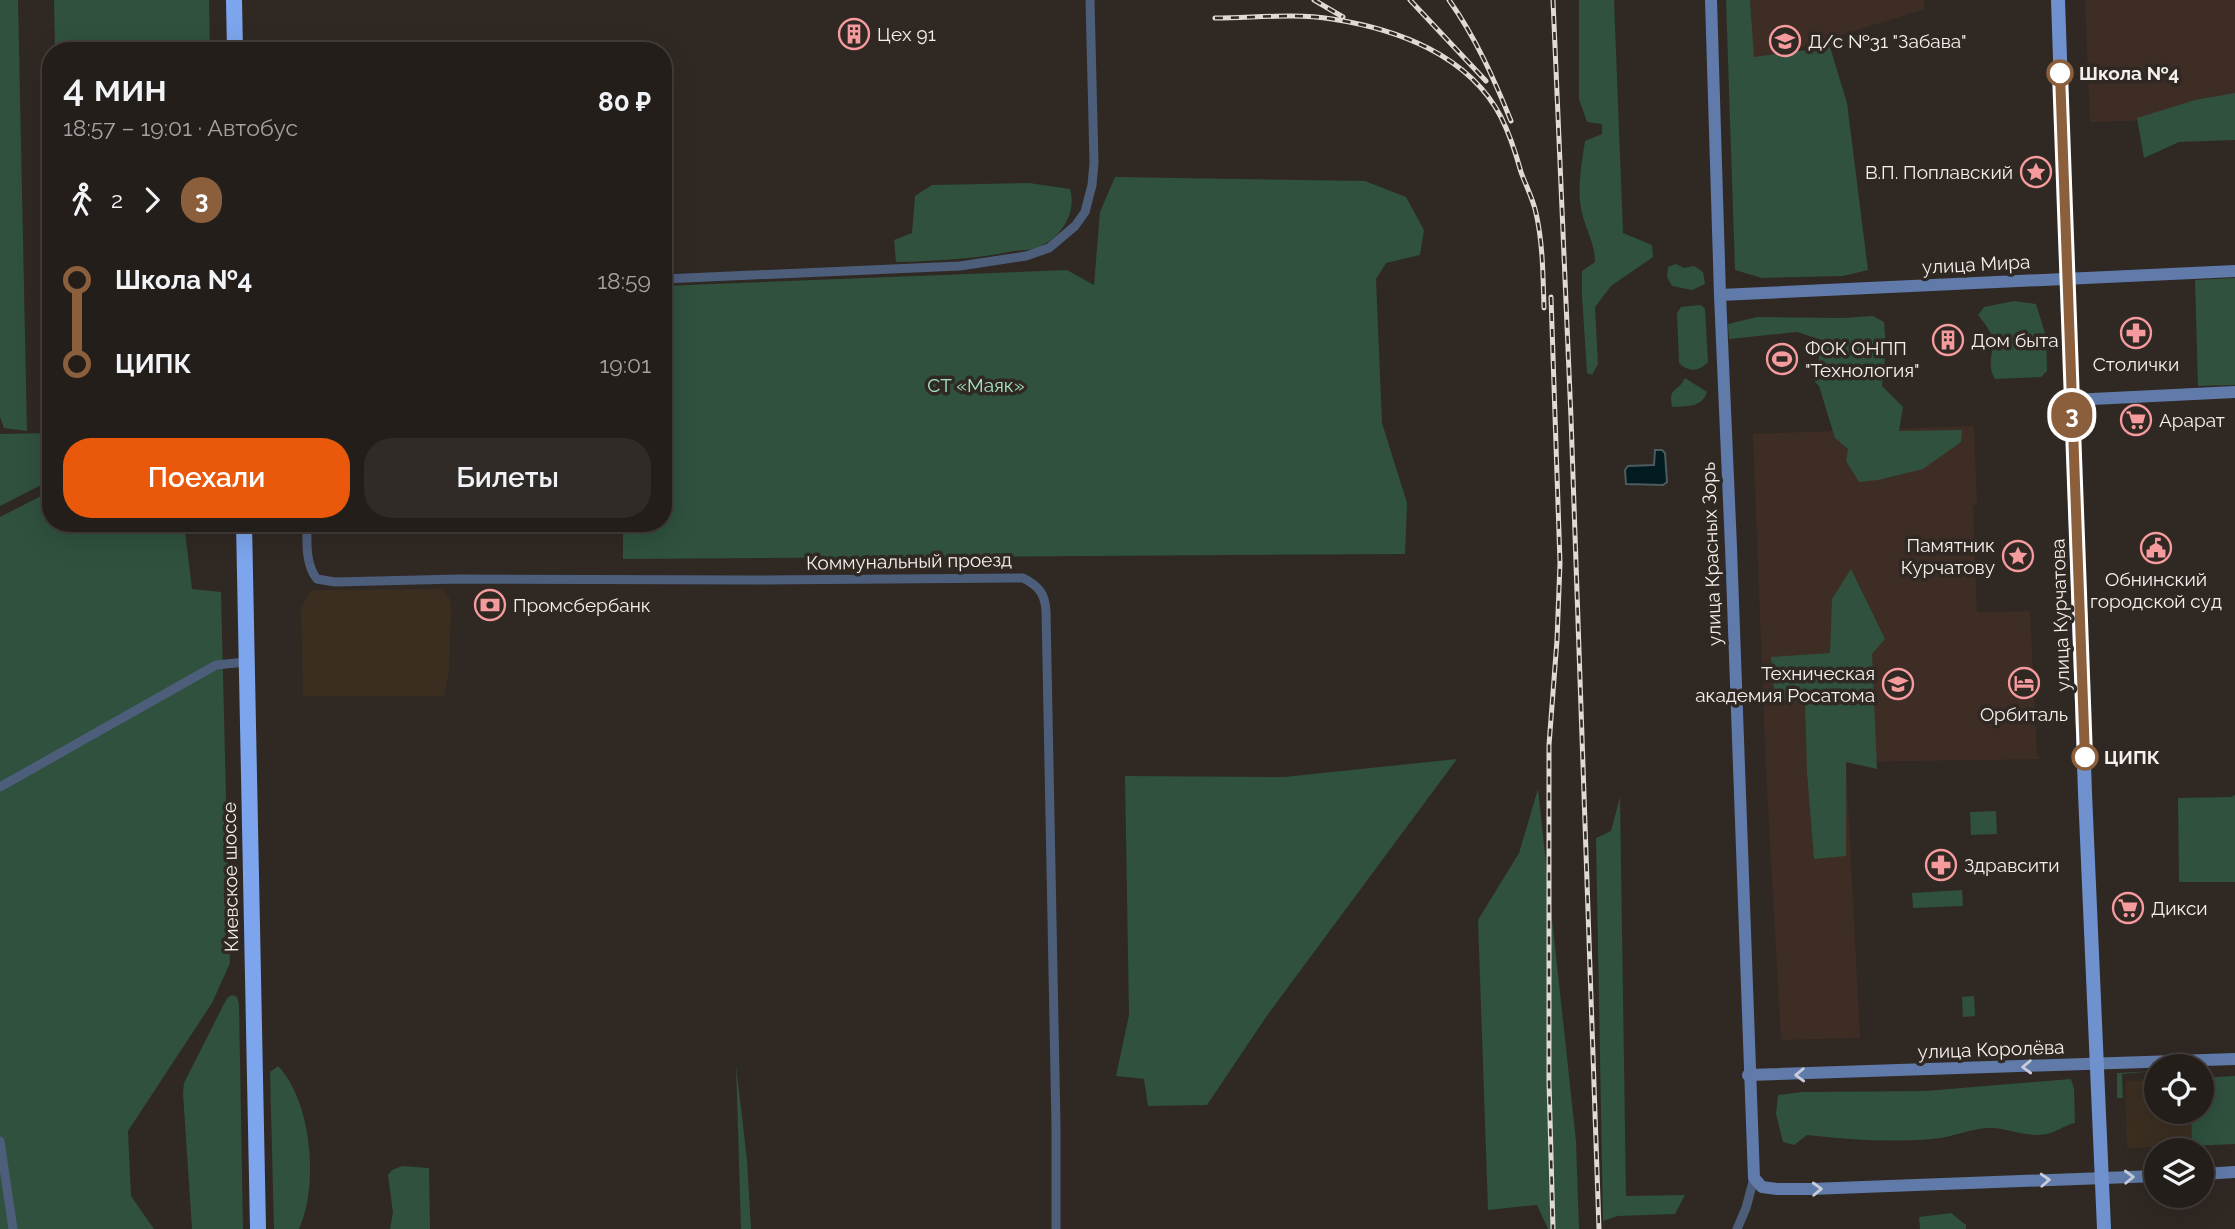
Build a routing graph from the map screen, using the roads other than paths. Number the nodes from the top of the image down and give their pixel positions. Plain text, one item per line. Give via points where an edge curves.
1 (234, 0) edge
2 (1090, 0) edge
3 (1711, 0) edge
4 (2058, 0) edge
5 (235, 42) edge
6 (2235, 271) edge
7 (672, 279) edge
8 (2068, 280) junction
9 (1720, 295) junction
10 (2235, 392) edge
11 (2072, 400) junction
12 (244, 532) edge
13 (307, 532) edge
14 (246, 662) junction
15 (0, 787) edge
16 (2235, 1059) edge
17 (2096, 1065) junction
18 (1748, 1075) junction
19 (0, 1140) edge
20 (2235, 1172) edge
21 (3, 1173) edge
22 (2214, 1173) edge
23 (2144, 1176) edge
24 (1754, 1178) junction
25 (2102, 1178) junction
26 (13, 1229) edge
27 (258, 1229) edge
28 (1056, 1229) edge
29 (1737, 1229) edge
30 (2104, 1229) edge

1 - 5 highway
2 - 7 street via 1093,185 1085,212 1049,248 1026,256 960,265
3 - 9 street, улица Красных Зорь
4 - 8 main road, улица Курчатова
6 - 8 street, улица Мира
8 - 9 street, улица Мира
8 - 11 main road, улица Курчатова
9 - 18 street, улица Красных Зорь
10 - 11 street
11 - 17 main road, улица Курчатова
12 - 14 highway, Киевское шоссе
13 - 28 street, Коммунальный проезд via 313,575 335,582 1023,578 1034,583 1045,596 1046,611
14 - 15 street via 216,665
14 - 27 highway, Киевское шоссе
16 - 17 street, улица Королёва
17 -> 18 street, улица Королёва
17 - 25 main road, улица Курчатова
18 - 24 street, улица Красных Зорь
19 - 21 street
20 - 22 street
21 - 26 street
25 -> 23 street
24 -> 25 street via 1762,1187 1777,1189
24 - 29 street, улица Красных Зорь
25 - 30 main road, улица Курчатова

